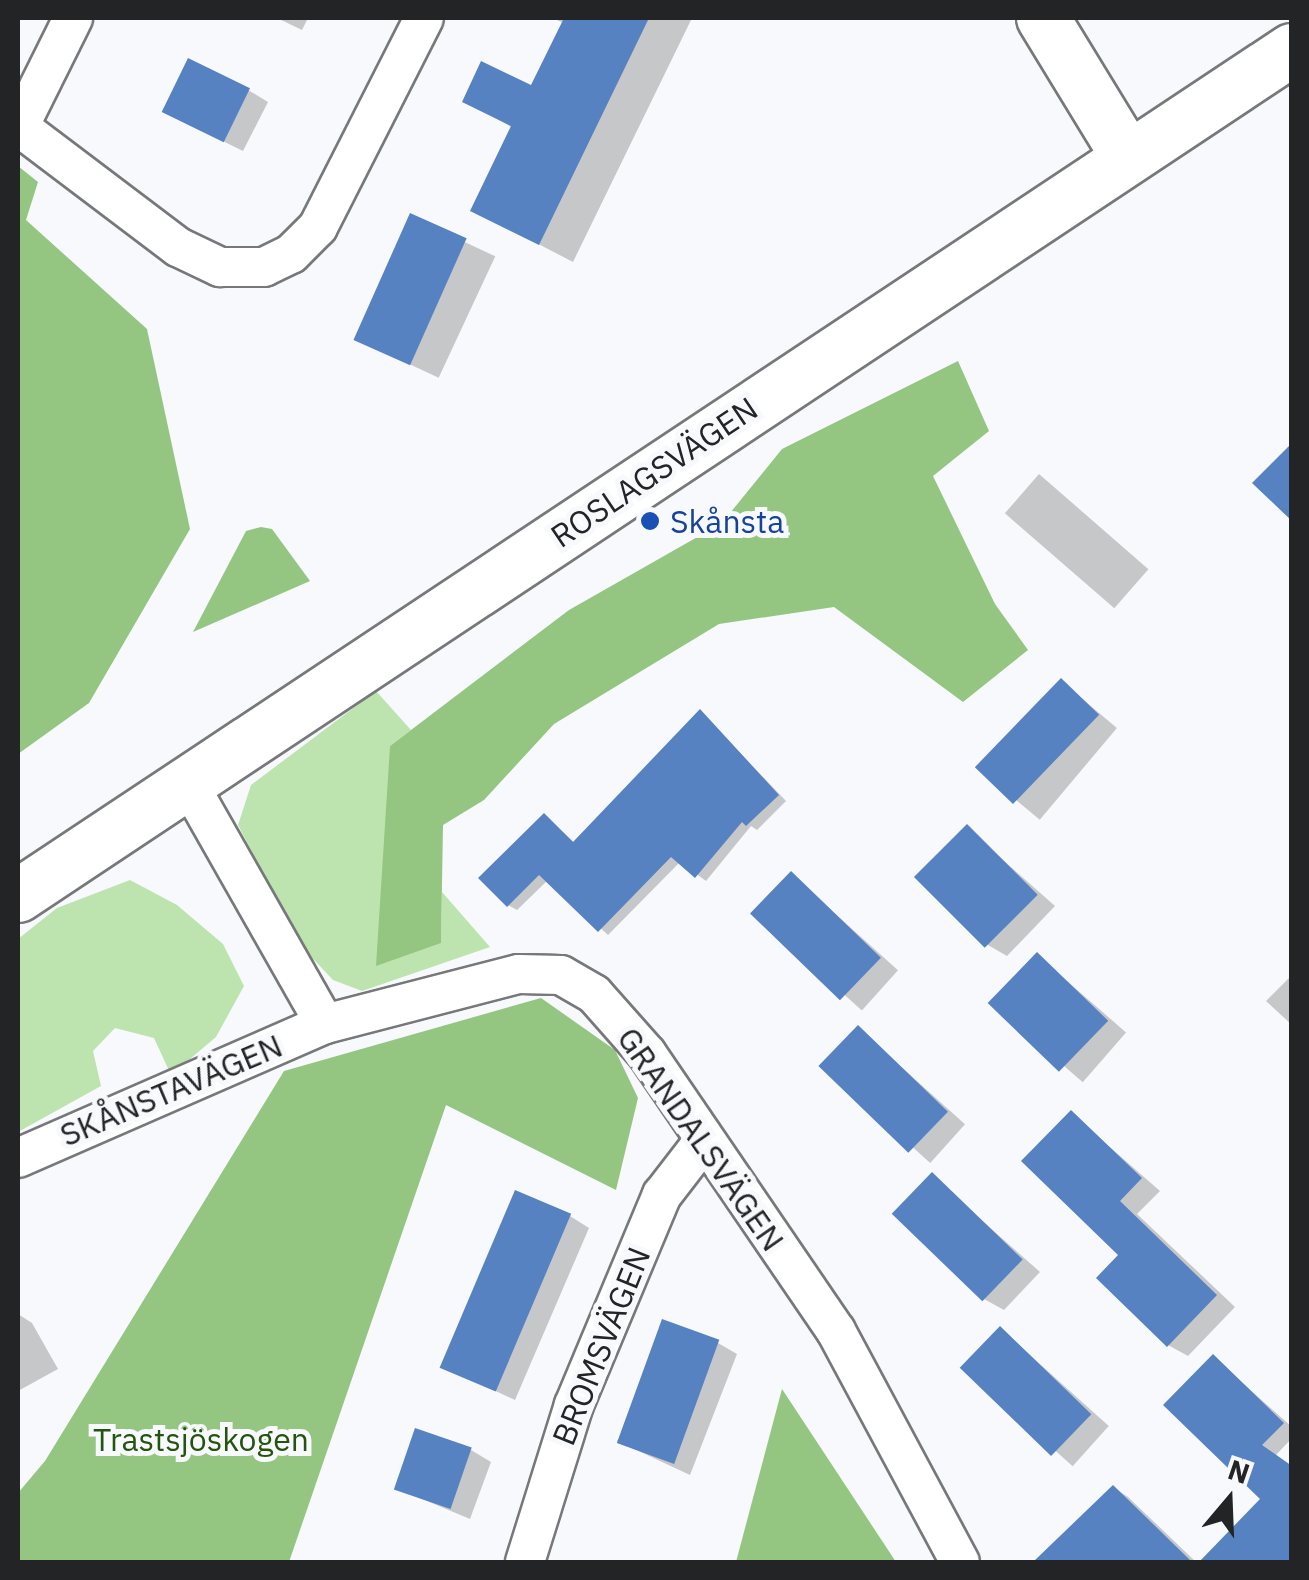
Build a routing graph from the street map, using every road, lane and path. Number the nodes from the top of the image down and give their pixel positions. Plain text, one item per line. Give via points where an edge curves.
1 (73, 18) edge
2 (424, 18) edge
3 (1043, 18) edge
4 (1292, 50) edge
5 (18, 126) edge
6 (1128, 156) junction
7 (188, 783) junction
8 (18, 896) edge
9 (325, 1024) junction
10 (703, 1142) junction
11 (18, 1158) edge
12 (525, 1562) edge
13 (960, 1562) edge

1 - 5 street
2 - 5 street via 318,227 291,254 264,267 220,268 178,247
3 - 6 main road
4 - 6 main road, ROSLAGSVÄGEN
6 - 7 main road, ROSLAGSVÄGEN
7 - 8 main road, ROSLAGSVÄGEN
7 - 9 street
9 - 10 street, GRANDALSVÄGEN via 519,974 560,974 594,994 647,1054
9 - 11 street, SKÅNSTAVÄGEN
10 - 12 street, BROMSVÄGEN via 662,1195 574,1405
10 - 13 street, GRANDALSVÄGEN via 836,1331

